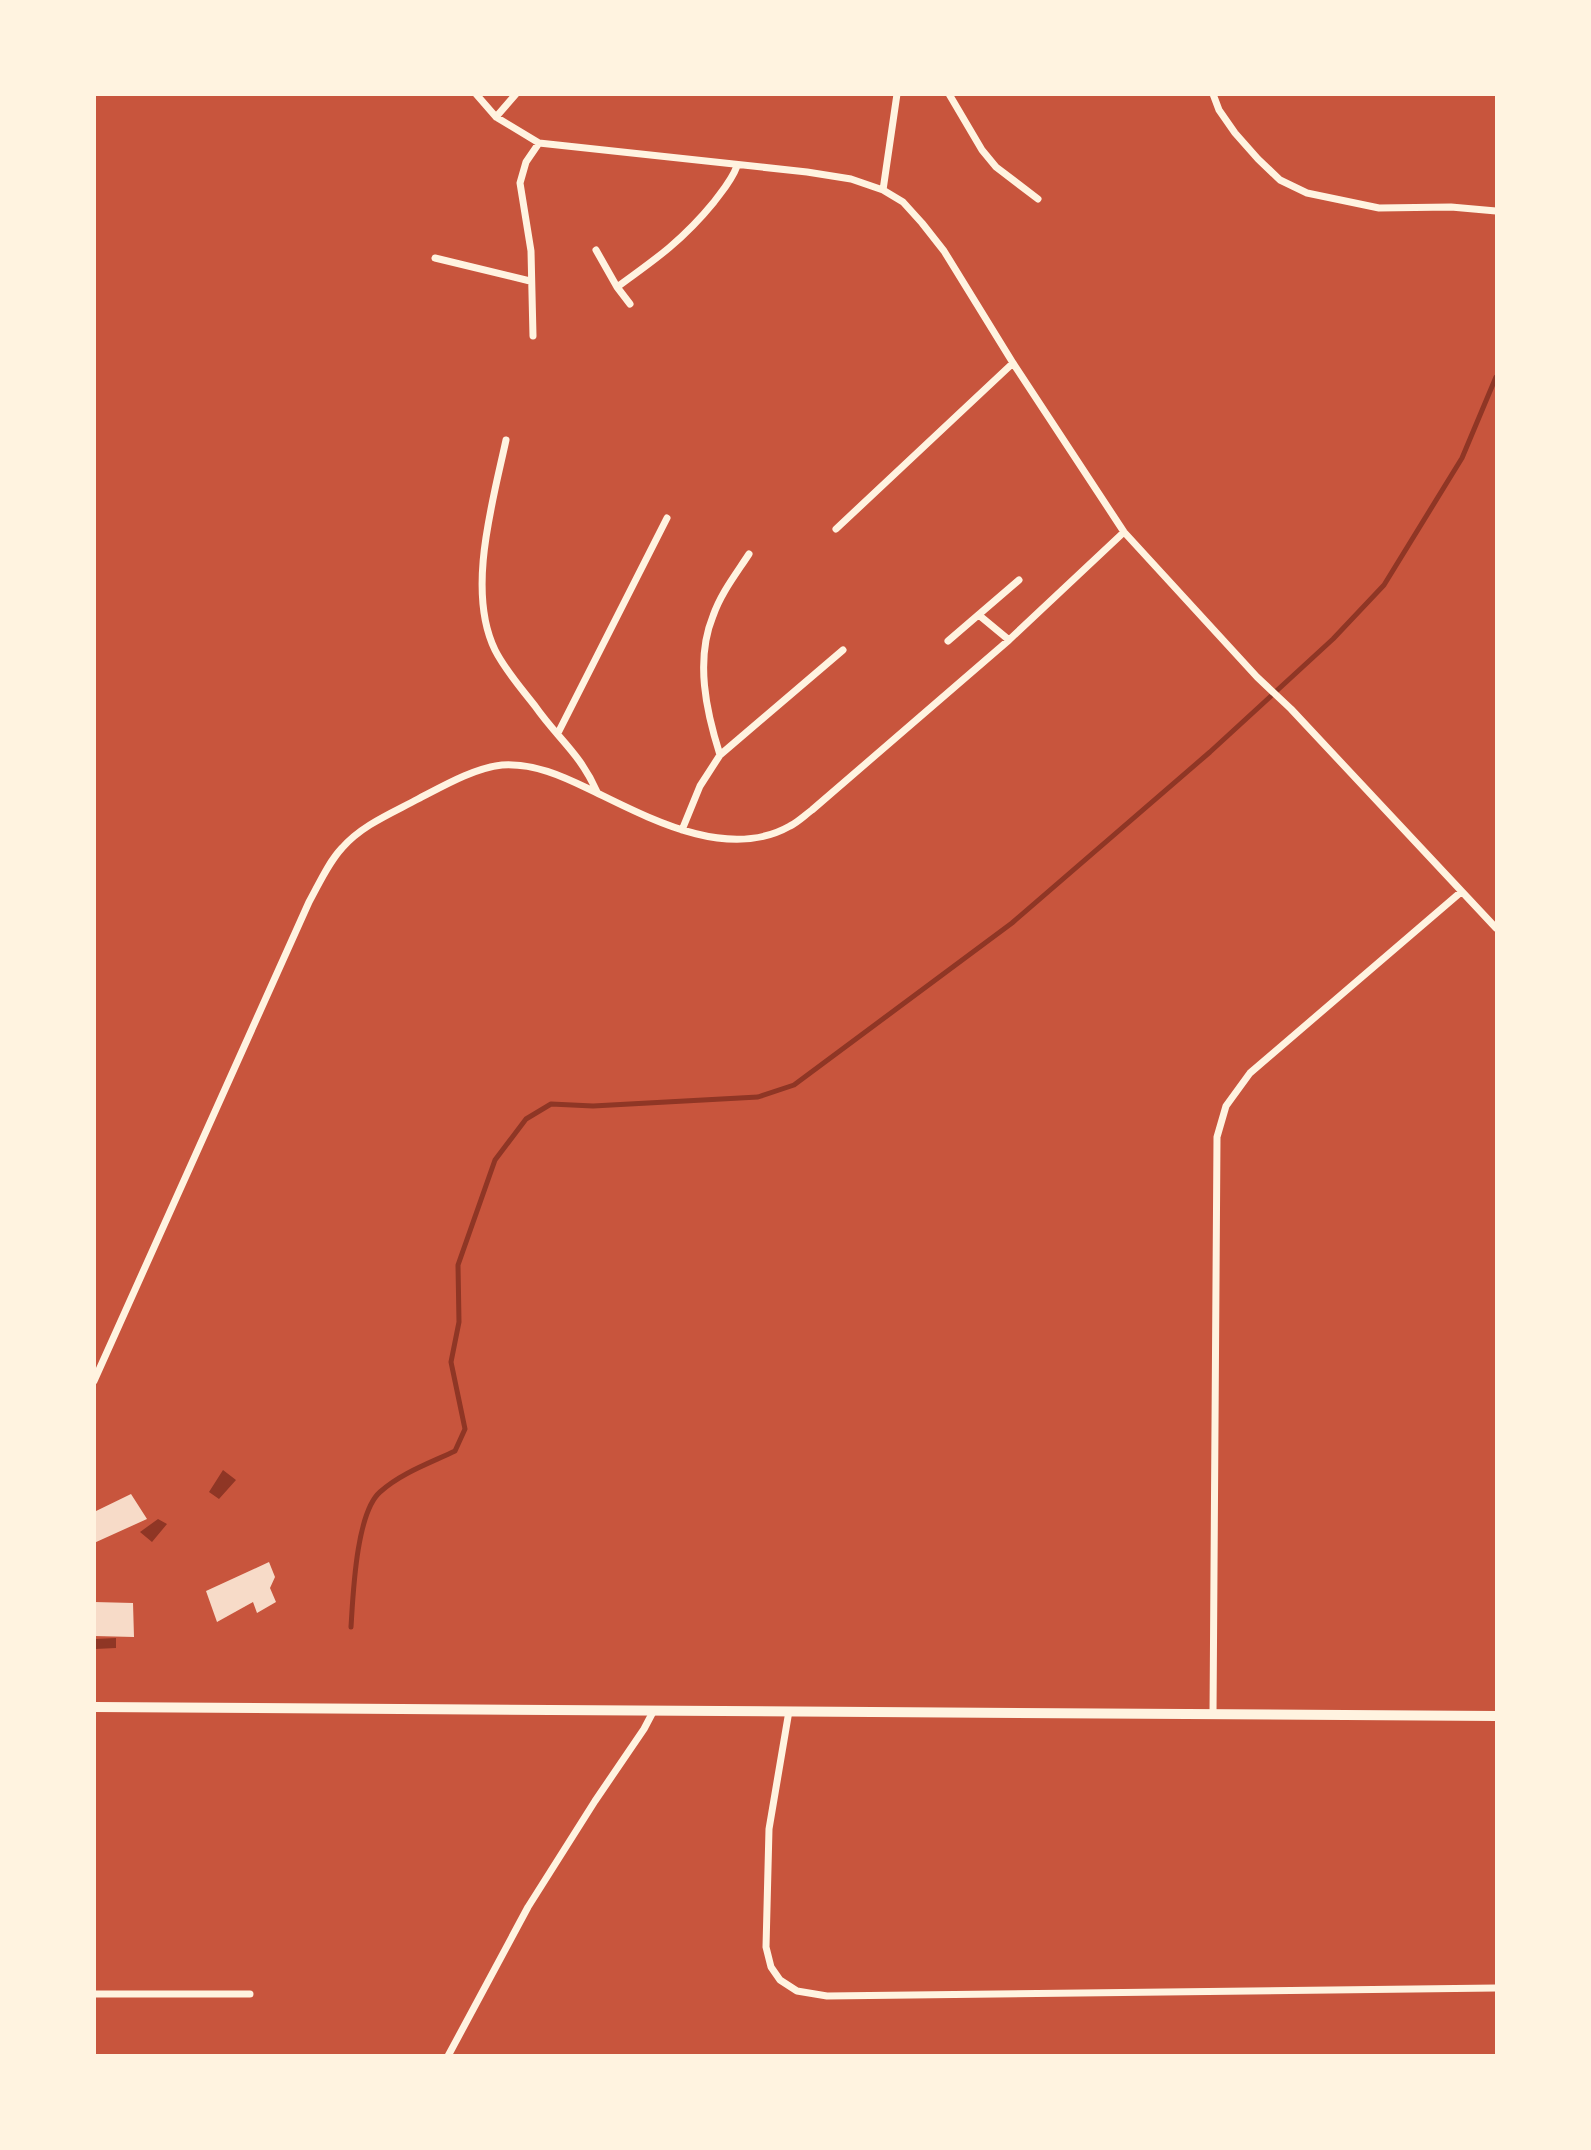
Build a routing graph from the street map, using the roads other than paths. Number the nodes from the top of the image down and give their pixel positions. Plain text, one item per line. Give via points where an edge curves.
1 (476, 94) edge
2 (516, 94) edge
3 (897, 94) edge
4 (949, 94) edge
5 (1213, 94) edge
6 (496, 117) junction
7 (539, 143) junction
8 (737, 166) junction
9 (883, 190) junction
10 (1038, 199) dead end
11 (1496, 211) edge
12 (596, 250) dead end
13 (435, 258) dead end
14 (530, 281) junction
15 (617, 287) junction
16 (630, 304) dead end
17 (533, 336) dead end
18 (1013, 363) junction
19 (506, 440) dead end
20 (667, 518) dead end
21 (836, 529) dead end
22 (1124, 532) junction
23 (749, 554) dead end
24 (1019, 580) dead end
25 (980, 616) junction
26 (1009, 640) junction
27 (948, 641) dead end
28 (843, 650) dead end
29 (558, 733) junction
30 (720, 755) junction
31 (597, 793) junction
32 (682, 830) junction
33 (1461, 892) junction
34 (1496, 928) edge
35 (94, 1381) edge
36 (94, 1707) edge
37 (654, 1710) junction
38 (789, 1711) junction
39 (1213, 1715) junction
40 (1496, 1716) edge
41 (1496, 1987) edge
42 (250, 1993) dead end
43 (94, 1994) edge
44 (448, 2056) edge

1 - 6 street
2 - 6 street
3 - 9 street
4 - 10 street via 996,167
5 - 11 street via 1219,110 1258,159 1280,180 1307,193 1379,208 1451,206
6 - 7 street
7 - 8 street
7 - 14 street via 526,162 520,183 531,251
8 - 9 street via 850,179
8 - 15 street via 732,179 691,230
9 - 18 street via 904,202 944,251
12 - 15 street
13 - 14 street
14 - 17 street
15 - 16 street
18 - 21 street
18 - 22 street
19 - 29 street via 486,543 481,603 496,652
20 - 29 street
22 - 26 street
22 - 33 street
23 - 30 street via 712,617 703,657 704,684
24 - 25 street
25 - 26 street
25 - 27 street
26 - 32 street via 791,826 728,839 704,838
28 - 30 street
29 - 31 street via 584,765
30 - 32 street
31 - 32 street
31 - 35 street via 554,772 502,765 376,821 341,848 309,902
33 - 34 street
33 - 39 street via 1250,1073 1226,1106 1217,1137
36 - 37 street
37 - 38 street
37 - 44 street via 528,1906
38 - 39 street
38 - 41 street via 769,1829 766,1947 780,1980 797,1991 827,1996
39 - 40 street
42 - 43 street

